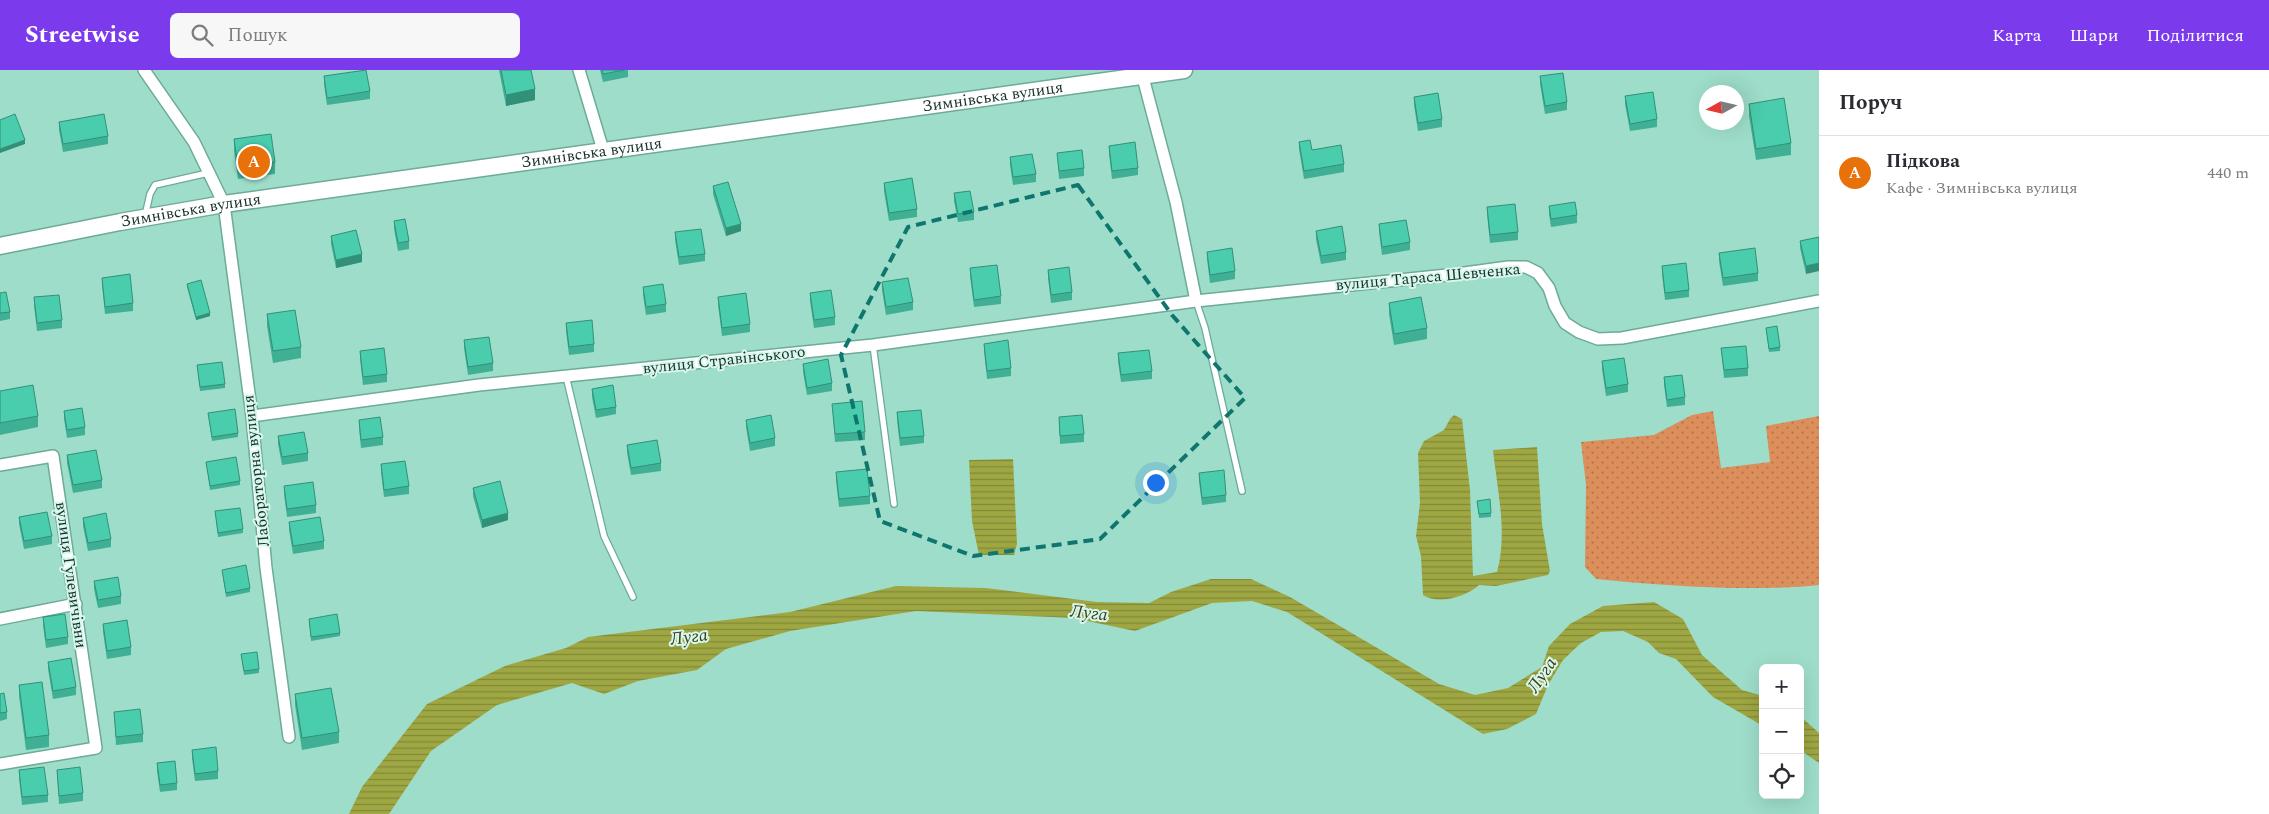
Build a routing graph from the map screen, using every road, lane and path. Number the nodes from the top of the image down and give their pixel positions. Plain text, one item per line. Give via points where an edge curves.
1 (144, 70) edge
2 (580, 70) edge
3 (1184, 70) edge
4 (1142, 73) edge
5 (603, 150) junction
6 (208, 173) junction
7 (224, 204) junction
8 (145, 218) junction
9 (0, 246) edge
10 (1819, 300) edge
11 (1196, 301) junction
12 (873, 345) junction
13 (566, 376) junction
14 (252, 416) junction
15 (0, 465) edge
16 (1242, 491) dead end
17 (894, 504) dead end
18 (633, 597) dead end
19 (76, 604) junction
20 (0, 619) edge
21 (289, 737) dead end
22 (0, 764) edge

1 - 6 street, Лабораторна вулиця via 194,142
2 - 5 street
3 - 4 main road, Зимнівська вулиця
4 - 5 main road, Зимнівська вулиця
4 - 11 street via 1176,202
5 - 7 main road, Зимнівська вулиця
6 - 7 street, Лабораторна вулиця
6 - 8 lane via 155,185
7 - 8 main road, Зимнівська вулиця
7 - 14 street, Лабораторна вулиця
8 - 9 main road, Зимнівська вулиця
10 - 11 street, вулиця Тараса Шевченка via 1622,338 1598,339 1565,323 1549,288 1538,273 1526,266
11 - 12 street, вулиця Стравінського
11 - 16 lane
12 - 13 street, вулиця Стравінського
12 - 17 lane
13 - 14 street, вулиця Стравінського
13 - 18 lane via 604,536
14 - 21 street, Лабораторна вулиця via 266,568
15 - 19 street, вулиця Гулевичівни via 53,456
19 - 20 street
19 - 22 street, вулиця Гулевичівни via 96,748

